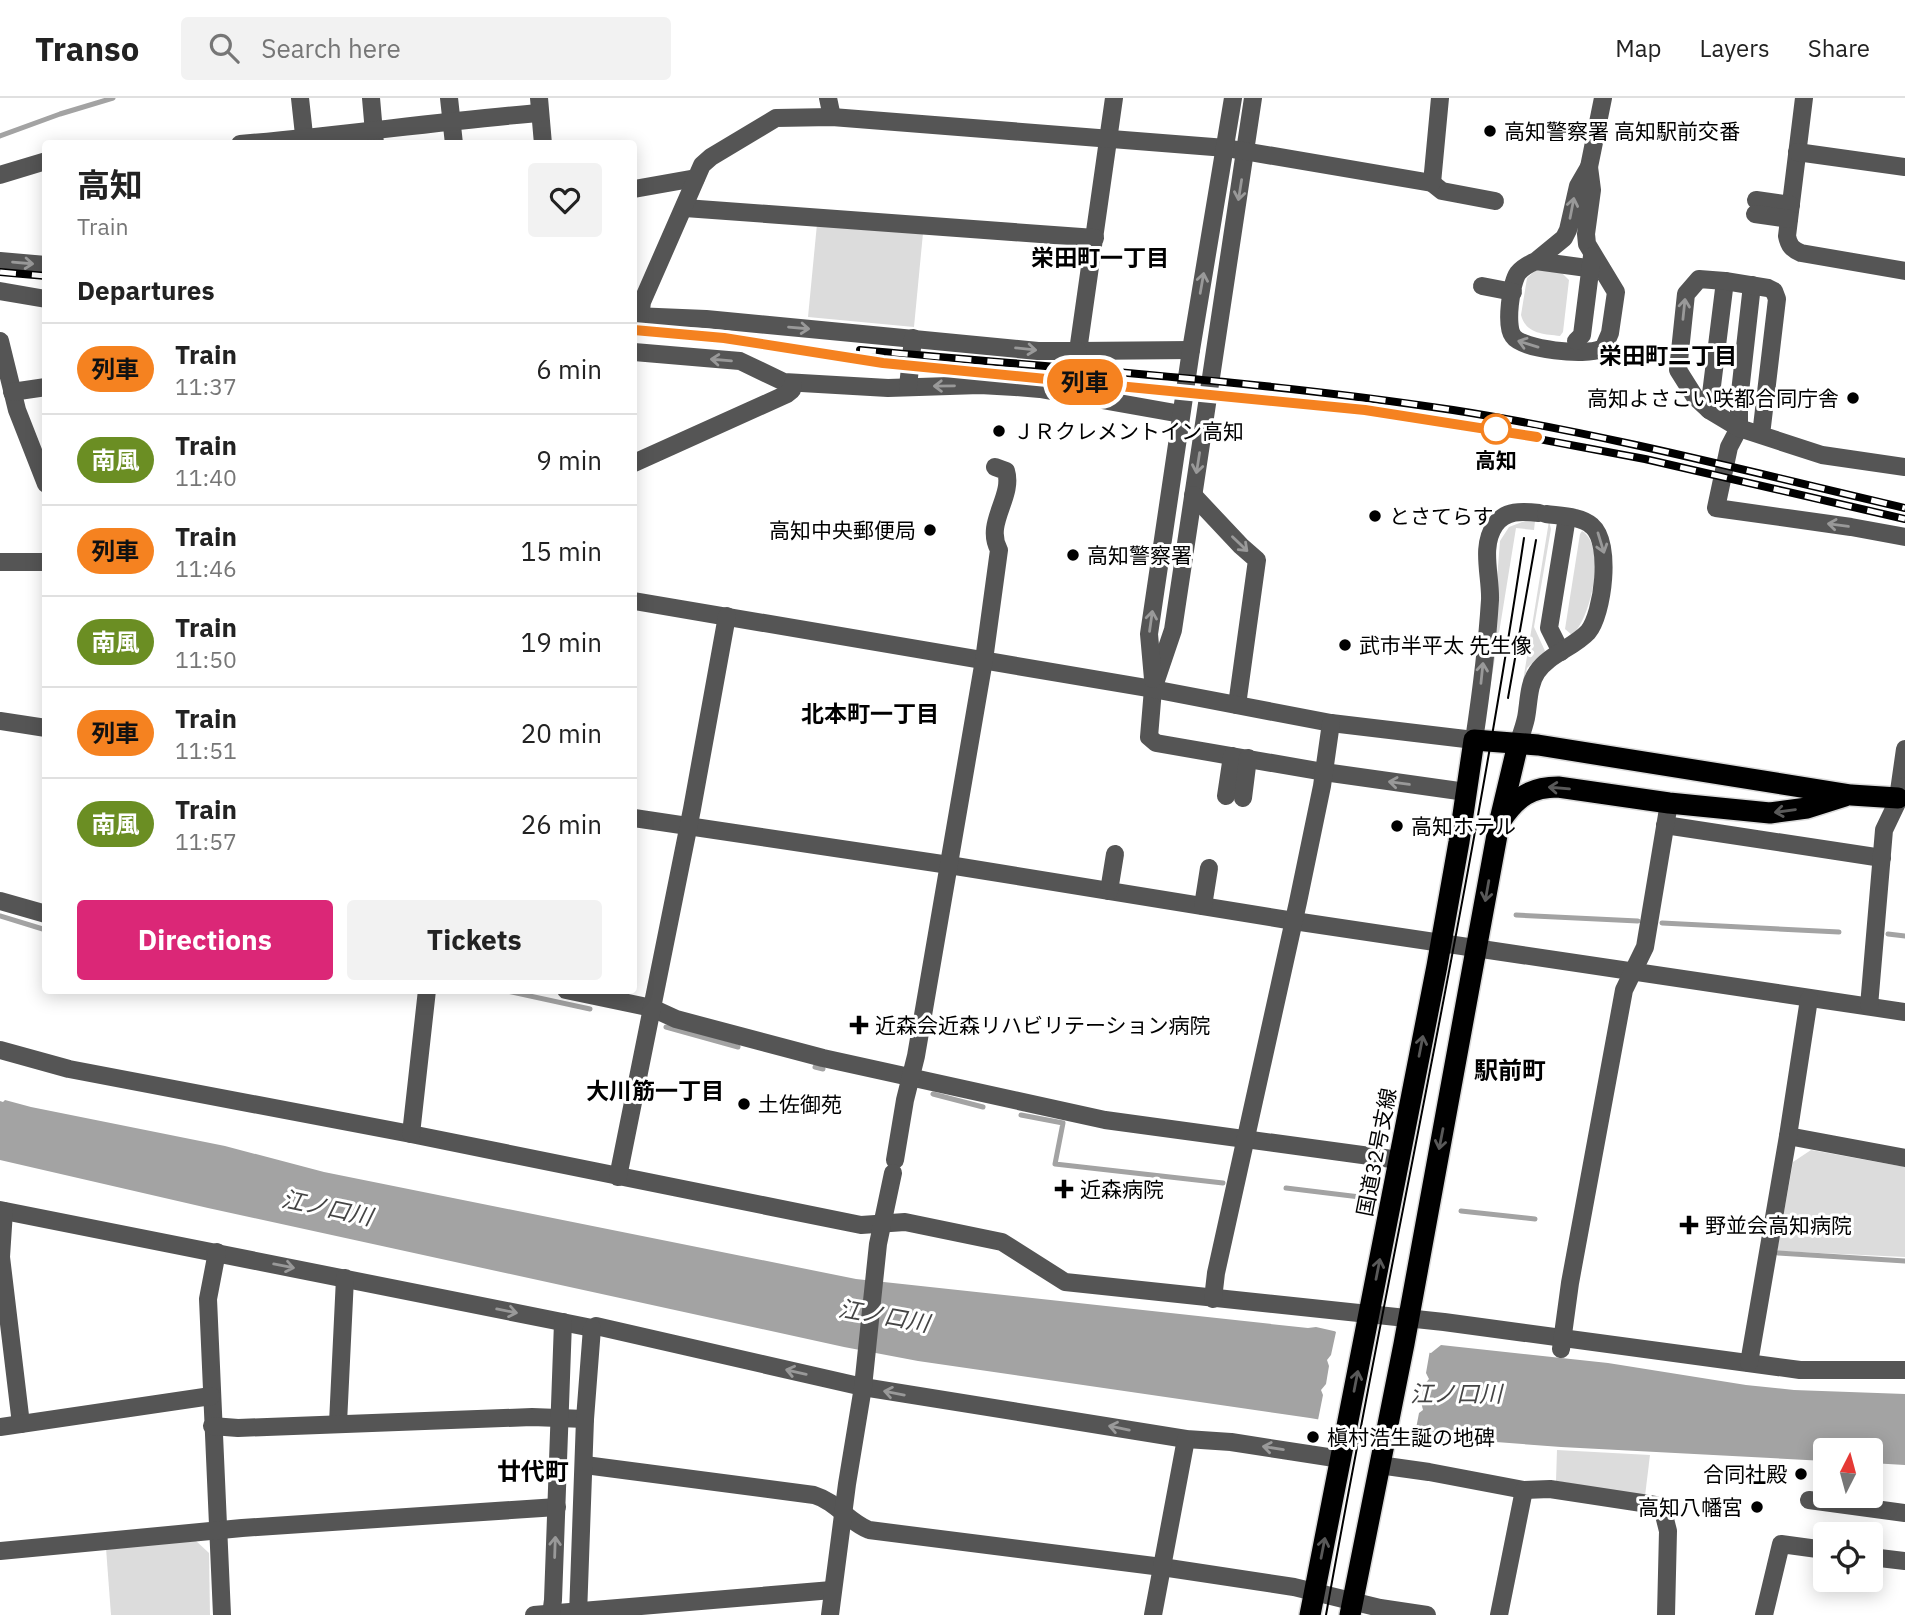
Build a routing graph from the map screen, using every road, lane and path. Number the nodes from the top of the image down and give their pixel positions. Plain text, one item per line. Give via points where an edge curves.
1 (300, 98) edge
2 (371, 98) edge
3 (449, 98) edge
4 (828, 98) edge
5 (1114, 98) edge
6 (1233, 98) edge
7 (1252, 98) edge
8 (1440, 98) edge
9 (1603, 98) edge
10 (1804, 98) edge
11 (539, 105) edge
12 (832, 117) junction
13 (451, 120) junction
14 (374, 137) edge
15 (1108, 137) junction
16 (304, 140) edge
17 (322, 140) edge
18 (454, 140) edge
19 (543, 140) edge
20 (1226, 148) junction
21 (1245, 150) junction
22 (1797, 152) junction
23 (42, 162) edge
24 (1589, 167) junction
25 (1905, 167) edge
26 (0, 175) edge
27 (696, 178) junction
28 (1432, 183) junction
29 (637, 188) edge
30 (1495, 201) dead end
31 (1755, 207) dead end
32 (685, 208) junction
33 (1790, 212) junction
34 (1095, 238) junction
35 (0, 261) edge
36 (1536, 261) junction
37 (1595, 263) junction
38 (42, 265) edge
39 (1570, 266) junction
40 (1905, 271) edge
41 (1725, 281) junction
42 (1752, 285) junction
43 (1482, 286) dead end
44 (0, 291) edge
45 (1513, 292) junction
46 (42, 298) edge
47 (637, 309) edge
48 (913, 338) junction
49 (0, 341) edge
50 (1573, 346) junction
51 (1191, 350) junction
52 (1078, 351) junction
53 (637, 352) edge
54 (793, 383) junction
55 (908, 387) junction
56 (42, 388) edge
57 (12, 392) junction
58 (1709, 410) junction
59 (1181, 414) junction
60 (1739, 428) junction
61 (1761, 435) junction
62 (637, 462) edge
63 (995, 467) dead end
64 (1905, 467) edge
65 (42, 475) edge
66 (1193, 495) junction
67 (1567, 517) junction
68 (1905, 537) edge
69 (0, 562) edge
70 (42, 562) edge
71 (637, 601) edge
72 (727, 616) junction
73 (1561, 652) junction
74 (984, 660) junction
75 (1153, 689) junction
76 (1237, 705) junction
77 (0, 721) edge
78 (1331, 723) junction
79 (42, 727) edge
80 (1474, 740) junction
81 (1518, 744) junction
82 (1905, 749) edge
83 (1240, 757) junction
84 (1324, 772) junction
85 (1466, 792) junction
86 (1902, 792) edge
87 (1851, 795) junction
88 (1234, 797) dead end
89 (1669, 803) junction
90 (637, 818) edge
91 (1499, 824) junction
92 (1665, 825) junction
93 (688, 826) junction
94 (1115, 854) dead end
95 (1882, 858) junction
96 (948, 865) junction
97 (1209, 869) dead end
98 (1109, 891) junction
99 (0, 901) edge
100 (1203, 906) junction
101 (42, 913) edge
102 (1294, 921) junction
103 (1441, 943) junction
104 (1477, 948) junction
105 (1634, 971) junction
106 (427, 994) edge
107 (585, 994) edge
108 (1809, 999) junction
109 (1869, 1006) junction
110 (652, 1008) junction
111 (1905, 1012) edge
112 (0, 1050) edge
113 (911, 1077) junction
114 (411, 1134) junction
115 (1788, 1136) junction
116 (1247, 1139) junction
117 (1905, 1158) edge
118 (1399, 1160) junction
119 (618, 1177) junction
120 (2, 1210) edge
121 (883, 1223) junction
122 (217, 1252) junction
123 (345, 1278) junction
124 (1213, 1299) junction
125 (1369, 1314) junction
126 (1407, 1318) junction
127 (563, 1322) junction
128 (592, 1328) junction
129 (1562, 1343) junction
130 (1749, 1363) junction
131 (1905, 1370) edge
132 (863, 1387) junction
133 (211, 1396) junction
134 (559, 1418) junction
135 (585, 1419) junction
136 (338, 1423) junction
137 (21, 1424) junction
138 (212, 1426) junction
139 (0, 1427) edge
140 (1186, 1439) junction
141 (1341, 1459) junction
142 (585, 1465) junction
143 (1379, 1465) junction
144 (1524, 1490) junction
145 (1809, 1500) dead end
146 (557, 1507) junction
147 (1905, 1513) edge
148 (844, 1514) junction
149 (218, 1531) junction
150 (1813, 1548) edge
151 (0, 1551) edge
152 (1883, 1558) edge
153 (1905, 1561) edge
154 (1162, 1567) junction
155 (832, 1590) junction
156 (1315, 1592) junction
157 (1351, 1608) edge
158 (578, 1613) edge
159 (222, 1615) edge
160 (545, 1615) edge
161 (830, 1615) edge
162 (1153, 1615) edge
163 (1310, 1615) edge
164 (1427, 1615) edge
165 (1499, 1615) edge
166 (1666, 1615) edge
167 (1764, 1615) edge

1 - 16 street
2 - 14 street
3 - 13 street
4 - 12 street
5 - 15 street
6 - 20 street
7 - 21 street
8 - 28 street
9 - 24 street
10 - 22 street
11 - 13 street
11 - 19 street
12 - 15 street
12 - 27 street via 776,118 711,157
13 - 14 street
13 - 18 street
14 - 17 street
15 - 20 street
15 - 34 street
20 - 21 street
51 -> 20 street
21 - 28 street
21 -> 66 street
22 - 25 street
22 - 33 street
23 - 26 street
36 -> 24 street via 1564,238 1578,186
24 - 37 street via 1592,190 1586,234
27 - 29 street
27 - 32 street
28 - 30 street via 1442,191
31 - 33 street
32 - 34 street
32 - 47 street
33 - 40 street via 1787,236 1792,249
34 - 52 street
35 -> 38 street
36 - 39 street
36 - 45 street via 1520,271
37 - 39 street
37 - 50 street via 1582,335
37 - 50 street via 1616,292 1608,340 1595,352
39 - 50 street via 1578,283
41 - 42 street
41 - 58 street
58 -> 41 street via 1678,370 1686,294 1699,279
42 - 60 street
42 - 61 street via 1768,288 1777,299
43 - 45 street
44 - 46 street
50 -> 45 street via 1534,347 1516,339 1509,324
47 -> 48 street
48 -> 52 street
48 - 55 street
49 - 57 street
51 - 52 street
51 - 59 street
54 -> 53 street via 740,361
54 - 55 street
54 - 62 street via 787,394
59 -> 55 street via 1040,389
56 - 57 street
57 - 65 street
58 - 60 street
75 -> 59 street via 1149,634
60 - 61 street
68 -> 60 street via 1716,508 1728,447
61 - 64 street via 1822,455
63 - 74 street via 1008,475 998,509 995,541 999,550
66 - 75 street via 1173,630
66 -> 76 street via 1257,560
67 - 73 street via 1549,628
67 -> 73 street via 1593,526 1605,553 1591,627
80 -> 67 street via 1490,596 1490,535 1499,521 1513,512
69 - 70 street
71 - 72 street
72 - 74 street
72 - 93 street
73 - 81 street via 1533,678
74 - 75 street
74 - 96 street
75 - 76 street
75 - 83 street via 1150,740
76 - 78 street
77 - 79 street
78 - 80 street
78 - 84 street
80 - 81 highway
80 - 85 highway, 国道32号支線
81 - 87 highway
81 - 91 highway
82 - 86 street
83 - 84 street
83 - 88 street
85 -> 84 street
84 - 102 street
85 - 103 highway, 国道32号支線
86 - 87 highway
86 - 95 street via 1884,830
87 -> 89 highway via 1770,813
89 -> 91 highway via 1541,787 1510,807
89 - 92 street
90 - 93 street
91 -> 104 highway
92 - 95 street
92 - 105 street via 1646,947
93 - 96 street
93 - 110 street
94 - 98 street
95 - 109 street
96 - 98 street
96 - 113 street
97 - 100 street
98 - 100 street
99 - 101 street
100 - 102 street
102 - 103 street
102 - 116 street
103 - 104 street
118 -> 103 highway, 国道32号支線
104 - 105 street
104 -> 126 highway
105 - 108 street
105 - 129 street via 1624,990
106 - 114 street
107 - 110 street
108 - 109 street
108 - 115 street
109 - 111 street
110 - 113 street via 676,1019
110 - 119 street
112 - 114 street via 69,1069
113 - 116 street via 1105,1120
113 - 121 street
114 - 119 street
115 - 117 street
115 - 130 street
116 - 118 street
116 - 124 street
125 -> 118 highway, 国道32号支線
119 - 121 street via 862,1225
120 - 122 street
120 - 137 street via 1,1257
121 - 124 street via 905,1222 1002,1242 1065,1282
121 - 132 street
122 -> 123 street
122 - 133 street via 208,1299
123 -> 127 street
123 - 136 street
124 - 125 street
125 - 126 street
141 -> 125 highway, 国道32号支線
126 - 129 street
126 - 143 highway
127 - 128 street
127 - 134 street
132 -> 128 street
128 - 135 street
129 - 130 street via 1582,1341
130 - 131 street via 1800,1370
140 -> 132 street
132 - 148 street
133 - 137 street
133 - 138 street
134 - 135 street
134 - 136 street
134 - 146 street
135 - 142 street
136 - 138 street
137 - 139 street
138 - 149 street
141 -> 140 street
140 - 154 street
156 -> 141 highway, 国道32号支線
142 - 148 street via 814,1495 832,1502
142 - 158 street
143 - 144 street
143 - 157 highway
144 - 165 street
144 - 166 street via 1550,1489 1655,1506 1664,1515 1668,1531
145 - 147 street
146 - 149 street
160 -> 146 street
148 - 154 street via 869,1530
148 - 155 street
149 - 151 street
149 - 159 street
150 - 167 street via 1781,1544
152 - 153 street
154 - 156 street
154 - 162 street
155 - 158 street
155 - 161 street
156 - 157 street
156 - 163 highway, 国道32号支線
157 - 164 street
158 - 160 street

